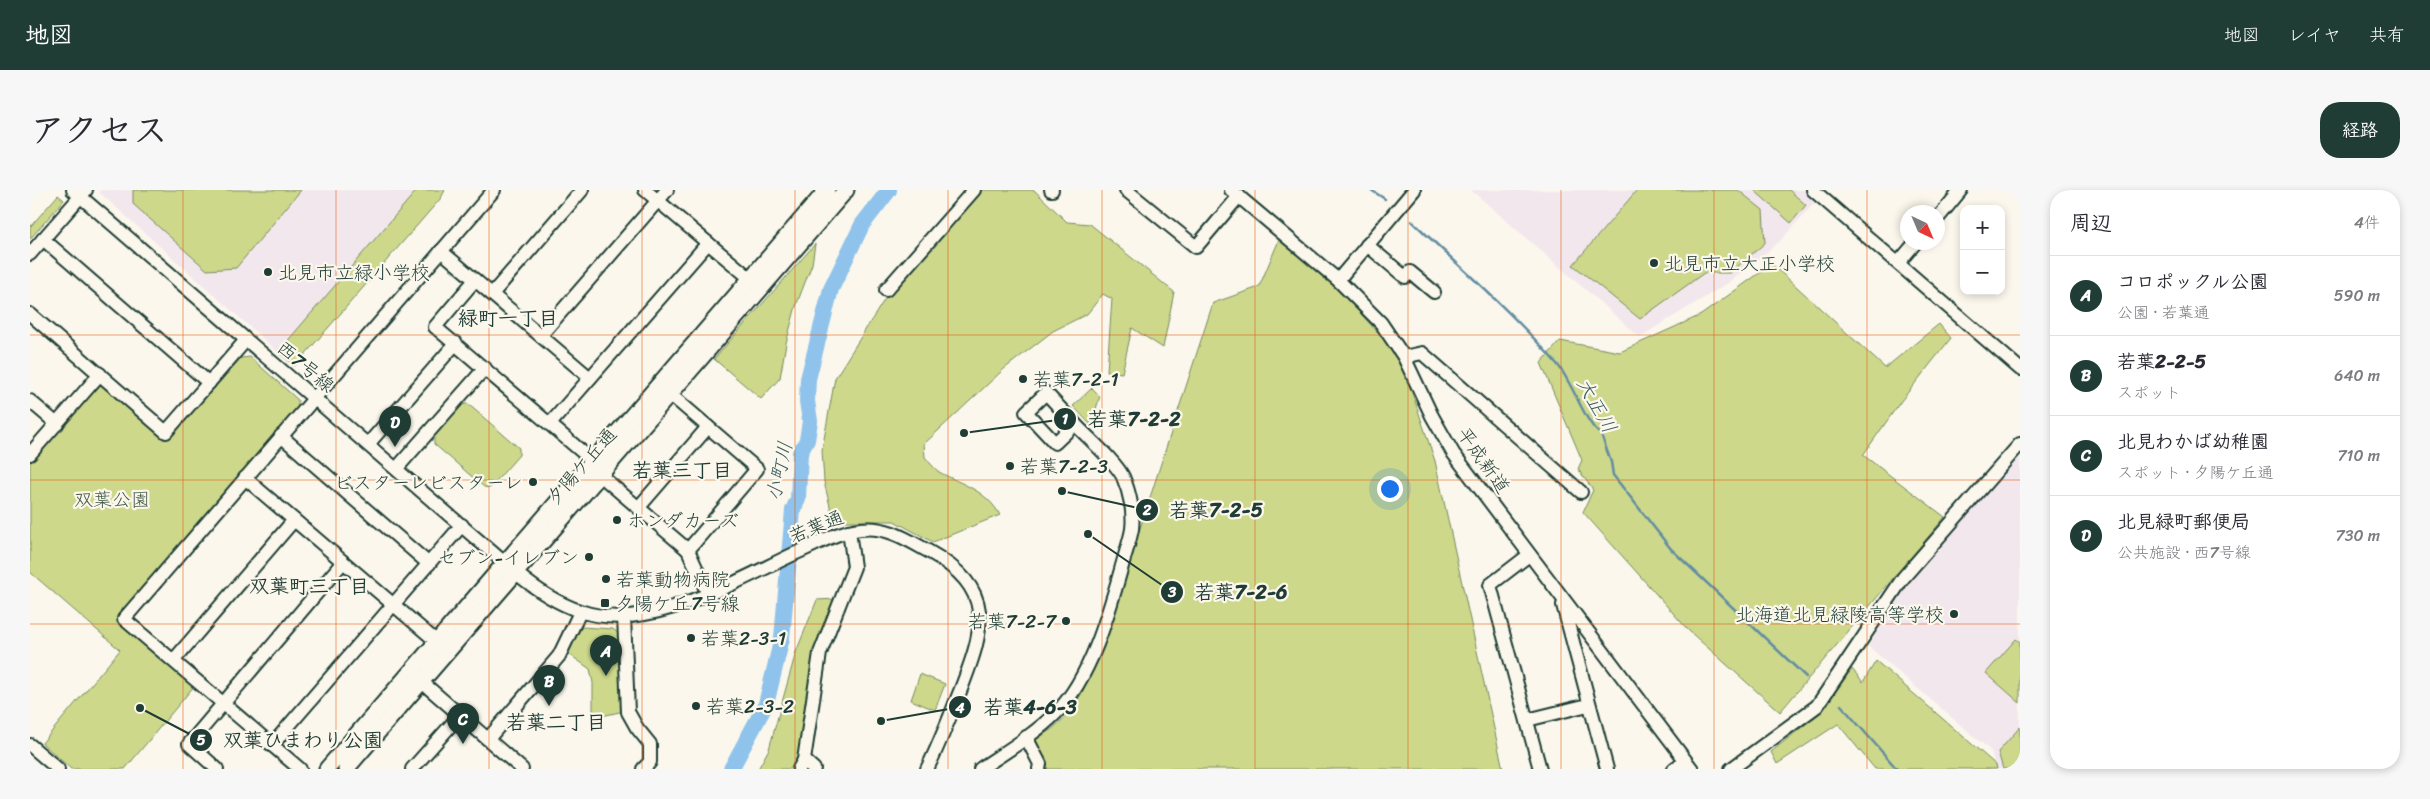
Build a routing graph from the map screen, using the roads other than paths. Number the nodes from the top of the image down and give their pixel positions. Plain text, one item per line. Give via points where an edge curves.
1 (494, 190) edge
2 (582, 190) edge
3 (645, 190) edge
4 (667, 190) edge
5 (827, 190) edge
6 (846, 190) edge
7 (974, 190) edge
8 (1126, 190) edge
9 (1414, 190) edge
10 (1813, 190) edge
11 (1961, 190) edge
12 (80, 192) edge
13 (1235, 193) edge
14 (658, 201) junction
15 (1945, 209) edge
16 (43, 240) junction
17 (708, 243) junction
18 (1367, 245) junction
19 (1909, 250) edge
20 (440, 251) junction
21 (30, 254) edge
22 (1899, 262) junction
23 (475, 280) junction
24 (1338, 280) junction
25 (756, 283) junction
26 (886, 290) dead end
27 (1434, 292) dead end
28 (492, 294) junction
29 (30, 314) edge
30 (541, 335) junction
31 (246, 340) junction
32 (456, 343) junction
33 (1404, 357) junction
34 (485, 368) junction
35 (2020, 369) edge
36 (100, 374) junction
37 (590, 378) junction
38 (209, 383) junction
39 (659, 384) junction
40 (671, 394) junction
41 (315, 398) junction
42 (30, 401) edge
43 (57, 424) junction
44 (550, 424) junction
45 (1076, 424) dead end
46 (708, 427) junction
47 (282, 436) junction
48 (368, 443) junction
49 (2020, 444) edge
50 (30, 454) edge
51 (592, 460) junction
52 (397, 468) junction
53 (600, 475) junction
54 (245, 478) junction
55 (1581, 492) dead end
56 (639, 507) junction
57 (294, 520) junction
58 (462, 526) junction
59 (849, 531) junction
60 (688, 550) junction
61 (1530, 555) junction
62 (343, 562) junction
63 (429, 564) junction
64 (511, 568) junction
65 (708, 594) junction
66 (1562, 598) junction
67 (394, 604) junction
68 (580, 612) junction
69 (624, 616) junction
70 (443, 647) junction
71 (174, 660) junction
72 (416, 678) junction
73 (223, 702) junction
74 (1588, 704) junction
75 (460, 715) junction
76 (1526, 720) junction
77 (1026, 738) junction
78 (488, 739) junction
79 (30, 745) edge
80 (272, 745) junction
81 (802, 764) edge
82 (1688, 765) edge
83 (58, 769) edge
84 (216, 769) edge
85 (300, 769) edge
86 (327, 769) edge
87 (346, 769) edge
88 (412, 769) edge
89 (522, 769) edge
90 (642, 769) edge
91 (814, 769) edge
92 (927, 769) edge
93 (980, 769) edge
94 (1039, 769) edge
95 (1540, 769) edge
96 (1607, 769) edge
97 (1674, 769) edge
98 (1731, 769) edge

1 - 20 street
2 - 28 street
3 - 14 street
4 - 14 street
5 - 25 main road, 夕陽ケ丘通
6 - 25 main road, 夕陽ケ丘通
7 - 26 street
8 - 13 street via 1196,247
9 - 18 street
10 - 22 street
11 - 15 street
12 - 16 street
12 - 31 street, 西7号線
13 - 24 street, 平成新道
14 - 17 street
14 - 30 street
16 - 21 street
16 - 38 street
17 - 25 street
17 - 37 street
18 - 24 street
18 - 27 street via 1405,277 1410,272
19 - 22 street
20 - 23 street
20 - 41 street
22 - 35 street
23 - 28 street
23 - 32 street via 435,327
24 - 33 street, 平成新道 via 1381,323
25 - 39 main road, 夕陽ケ丘通
25 - 40 main road, 夕陽ケ丘通
28 - 30 street
29 - 36 street
30 - 37 street
31 - 38 street
31 - 41 street, 西7号線
32 - 34 street
32 - 48 street
33 - 55 street via 1422,353
33 - 61 street, 平成新道 via 1453,453
34 - 44 street
34 - 52 street
36 - 38 street via 166,432
36 - 43 street
37 - 44 street
39 - 40 street
39 - 51 main road, 夕陽ケ丘通
40 - 46 street
40 - 53 main road, 夕陽ケ丘通
41 - 47 street
41 - 48 street, 西7号線
42 - 43 street
43 - 50 street
44 - 51 street
45 - 77 street via 1123,477 1131,502 1132,528 1113,596 1081,679 1056,713
46 - 56 street
46 - 60 street via 757,469
47 - 54 street
47 - 63 street
48 - 52 street, 西7号線
49 - 98 street via 1903,578 1817,706
51 - 53 street
51 - 64 main road, 夕陽ケ丘通
52 - 58 street, 西7号線
53 - 56 street
53 - 64 main road, 夕陽ケ丘通
54 - 57 street
54 - 71 street via 124,620
56 - 60 street
57 - 62 street
57 - 71 street
58 - 63 street
58 - 64 street, 西7号線
59 - 65 street, 若葉通
59 - 81 street via 854,567 820,653
59 - 92 street, 若葉通 via 879,528 940,558 960,574 978,605 981,626 975,653
60 - 65 street
61 - 66 street, 平成新道
61 - 76 street via 1490,585
62 - 67 street
62 - 73 street
63 - 67 street
64 - 68 street, 若葉通 via 535,588
64 - 70 main road, 夕陽ケ丘通
65 - 69 street, 若葉通 via 656,613
66 - 74 street
66 - 82 street, 平成新道
67 - 70 street
67 - 80 street
68 - 69 street, 若葉通
68 - 78 street via 559,656
69 - 90 street via 628,712 650,744 650,762
70 - 72 main road, 夕陽ケ丘通
71 - 73 street
72 - 75 street
72 - 86 main road, 夕陽ケ丘通
72 - 87 main road, 夕陽ケ丘通
73 - 80 street
73 - 84 street via 189,744
74 - 76 street
74 - 96 street
75 - 78 street
75 - 88 street
76 - 95 street
77 - 93 street
77 - 94 street via 1040,764
78 - 89 street
79 - 83 street
80 - 85 street
81 - 91 street
82 - 97 street

